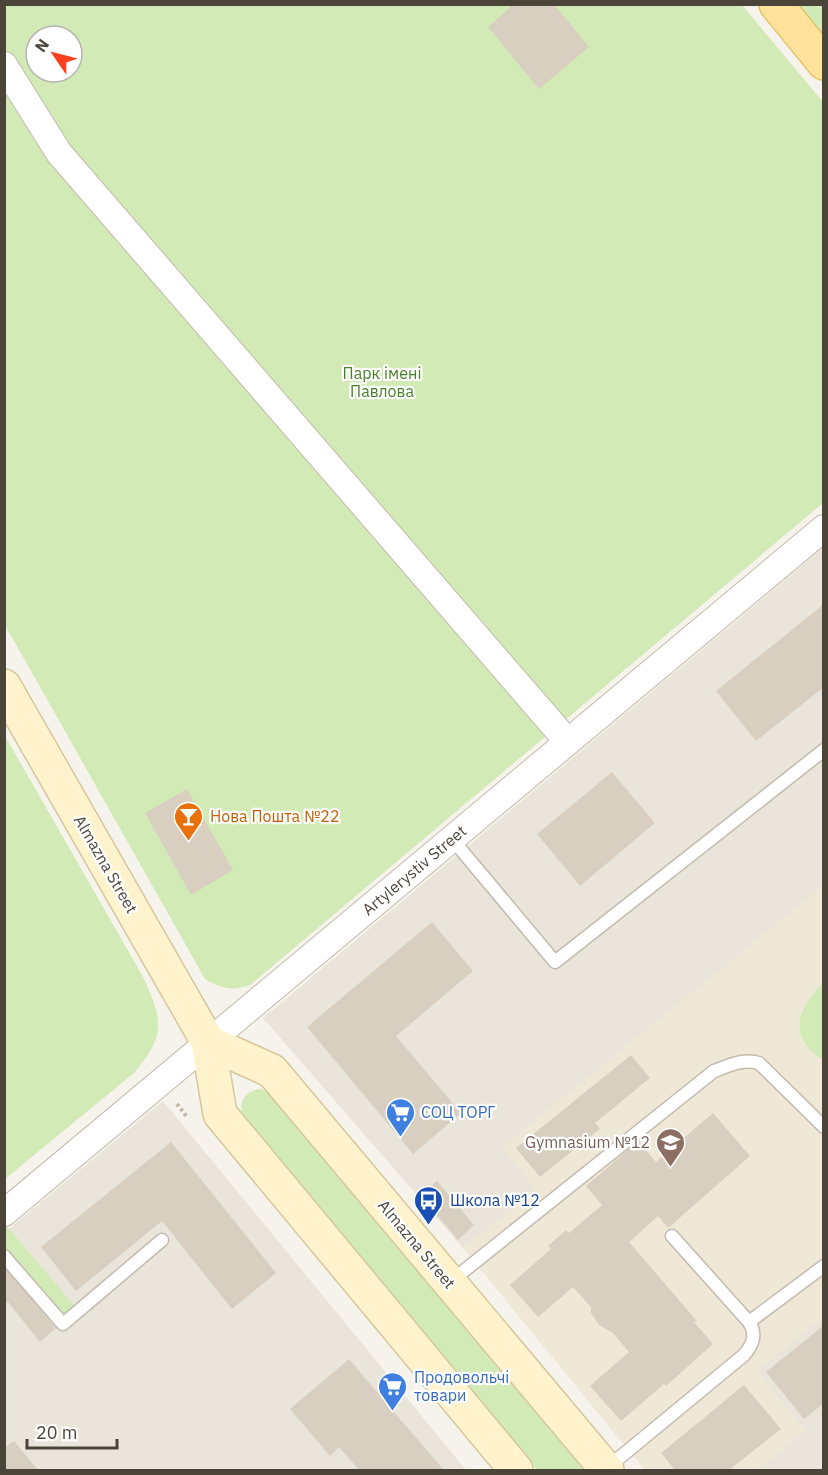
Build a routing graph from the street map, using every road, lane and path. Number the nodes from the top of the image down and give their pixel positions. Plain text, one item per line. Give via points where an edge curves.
1 (776, 4) edge
2 (824, 63) edge
3 (4, 65) edge
4 (824, 528) edge
5 (4, 686) edge
6 (568, 742) junction
7 (824, 750) edge
8 (452, 839) junction
9 (208, 1042) junction
10 (824, 1127) edge
11 (4, 1213) edge
12 (672, 1236) dead end
13 (162, 1240) dead end
14 (4, 1256) edge
15 (824, 1266) edge
16 (449, 1283) junction
17 (749, 1322) junction
18 (516, 1470) edge
19 (606, 1470) edge

1 - 2 main road
3 - 6 street via 60,153
4 - 6 street, Artylerystiv Street
5 - 9 street, Almazna Street
6 - 8 street, Artylerystiv Street
7 - 8 lane via 555,962
8 - 9 street, Artylerystiv Street
9 - 11 street, Artylerystiv Street
9 - 16 street, Almazna Street via 272,1071
9 - 18 street, Almazna Street via 220,1114
10 - 16 lane via 759,1063 751,1060 714,1071
12 - 17 lane
13 - 14 lane via 63,1324
15 - 17 lane
16 - 19 street, Almazna Street
17 - 19 lane via 754,1337 744,1355

